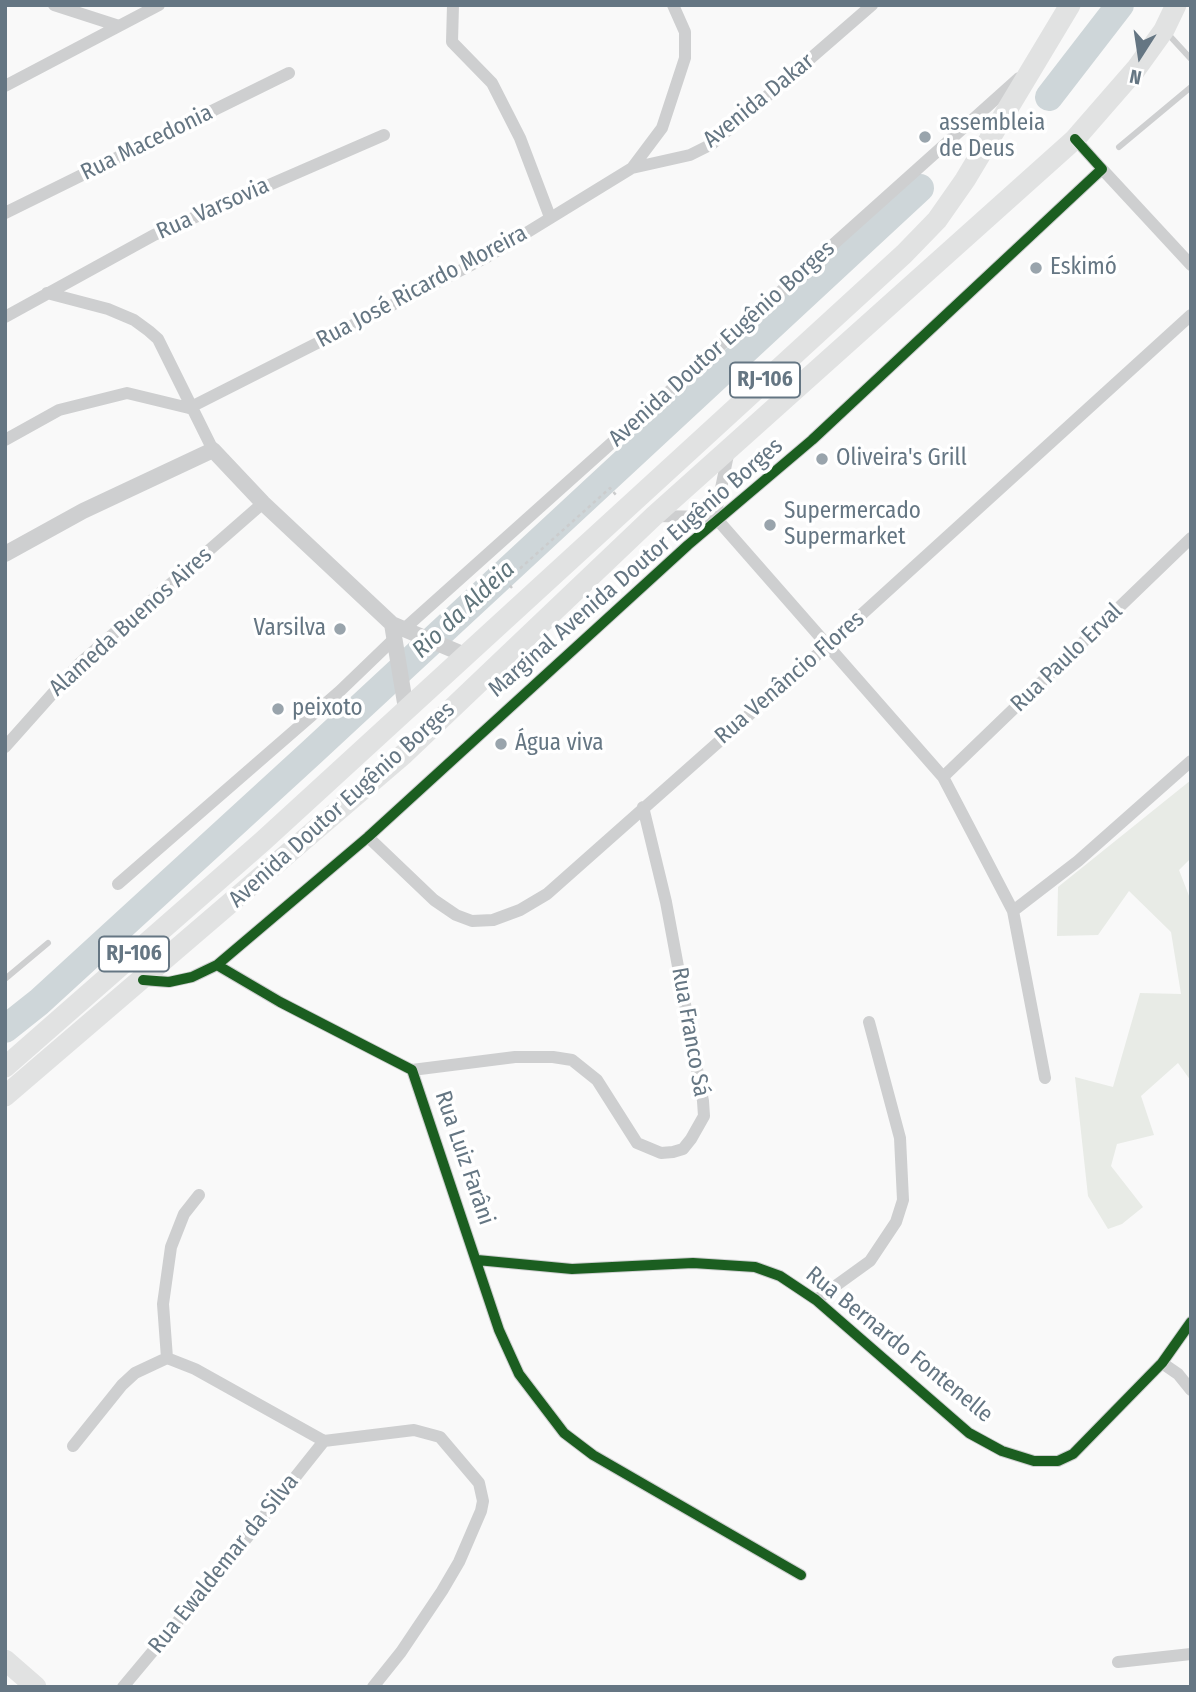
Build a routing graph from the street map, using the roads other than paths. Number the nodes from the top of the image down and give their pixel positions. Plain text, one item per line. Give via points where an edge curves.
1 (54, 5) edge
2 (159, 5) edge
3 (453, 5) edge
4 (673, 5) edge
5 (872, 5) edge
6 (1070, 5) edge
7 (1081, 5) edge
8 (1159, 5) edge
9 (1177, 5) edge
10 (119, 26) junction
11 (1164, 30) junction
12 (1040, 59) junction
13 (1191, 59) edge
14 (1136, 69) junction
15 (289, 72) dead end
16 (5, 86) edge
17 (1191, 87) edge
18 (384, 135) dead end
19 (1075, 139) junction
20 (1119, 147) dead end
21 (632, 169) junction
22 (1102, 169) junction
23 (5, 213) edge
24 (550, 217) junction
25 (937, 220) junction
26 (1191, 265) edge
27 (47, 293) junction
28 (1191, 315) edge
29 (5, 317) edge
30 (190, 408) junction
31 (5, 440) edge
32 (213, 450) junction
33 (729, 450) junction
34 (263, 503) junction
35 (654, 516) junction
36 (717, 519) junction
37 (1191, 538) edge
38 (5, 554) edge
39 (400, 635) junction
40 (828, 645) junction
41 (457, 651) junction
42 (406, 709) junction
43 (5, 747) edge
44 (1191, 761) edge
45 (943, 777) junction
46 (643, 807) junction
47 (368, 837) junction
48 (118, 884) dead end
49 (1013, 911) junction
50 (48, 943) dead end
51 (217, 965) junction
52 (5, 979) edge
53 (143, 980) junction
54 (869, 1022) dead end
55 (5, 1067) edge
56 (412, 1070) junction
57 (1045, 1078) dead end
58 (5, 1096) edge
59 (199, 1195) dead end
60 (477, 1261) junction
61 (816, 1300) junction
62 (1191, 1322) edge
63 (167, 1358) junction
64 (1162, 1363) junction
65 (1191, 1390) edge
66 (324, 1441) junction
67 (73, 1446) dead end
68 (802, 1575) dead end
69 (1191, 1654) edge
70 (5, 1660) edge
71 (1118, 1662) dead end
72 (5, 1675) edge
73 (18, 1687) edge
74 (36, 1687) edge
75 (123, 1687) edge
76 (373, 1687) edge

1 - 10 street
2 - 10 street
3 - 24 street, Rua José Ricardo Moreira via 452,42 492,83 520,138
4 - 21 street via 685,32 685,58 662,128
5 - 21 street, Avenida Dakar via 712,144 690,155
6 - 12 highway, Avenida Doutor Eugênio Borges / RJ-106
7 - 25 highway via 1019,116 962,200
8 - 14 highway
9 - 11 highway, Avenida Doutor Eugênio Borges / RJ-106
10 - 16 street
11 - 13 lane
11 - 14 highway, Avenida Doutor Eugênio Borges / RJ-106
12 - 25 highway, Avenida Doutor Eugênio Borges / RJ-106
12 - 39 street, Avenida Doutor Eugênio Borges
14 - 19 highway, Avenida Doutor Eugênio Borges / RJ-106
15 - 23 street, Rua Macedonia
17 - 20 lane
18 - 27 street, Rua Varsovia via 178,223
19 - 22 street
19 - 33 highway, Avenida Doutor Eugênio Borges / RJ-106
21 - 24 street
22 - 26 street
22 - 36 street, Marginal Avenida Doutor Eugênio Borges via 813,440
24 - 30 street, Rua José Ricardo Moreira via 487,257
25 - 41 highway, Avenida Doutor Eugênio Borges / RJ-106 via 523,600
27 - 29 street, Rua Varsovia
27 - 30 street via 108,309 149,331
28 - 40 street, Rua Venâncio Flores
30 - 31 street via 127,393 60,410
30 - 32 street
32 - 34 street
32 - 38 street via 83,511
33 - 35 highway, Avenida Doutor Eugênio Borges / RJ-106
33 - 36 street
34 - 39 street
34 - 43 street, Alameda Buenos Aires via 79,664
35 - 36 street
35 - 53 highway, Avenida Doutor Eugênio Borges / RJ-106 via 404,754
36 - 40 street
36 - 47 street, Marginal Avenida Doutor Eugênio Borges
37 - 45 street, Rua Paulo Erval
39 - 41 street
39 - 42 street, Avenida Doutor Eugênio Borges
39 - 48 street, Avenida Doutor Eugênio Borges
40 - 45 street
40 - 46 street, Rua Venâncio Flores
41 - 42 highway, Avenida Doutor Eugênio Borges / RJ-106
42 - 55 highway, Avenida Doutor Eugênio Borges / RJ-106
44 - 49 street via 1078,861
45 - 49 street
46 - 47 street, Rua Venâncio Flores via 547,894 493,920 472,921 456,915
46 - 56 street, Rua Franco Sá via 666,902 703,1101 704,1116 683,1149 662,1153 637,1143 597,1080 572,1060 515,1057
47 - 51 street, Marginal Avenida Doutor Eugênio Borges
49 - 57 street
50 - 52 lane
51 - 53 street, Marginal Avenida Doutor Eugênio Borges via 169,982
51 - 56 street, Rua Luiz Farâni
53 - 58 highway, Avenida Doutor Eugênio Borges / RJ-106
54 - 61 street via 900,1138 903,1200 896,1222 870,1261
56 - 60 street, Rua Luiz Farâni
59 - 63 street via 184,1214 171,1247 163,1304
60 - 61 street, Rua Bernardo Fontenelle via 572,1269 724,1263 780,1276
60 - 68 street, Rua Luiz Farâni via 519,1374 564,1433
61 - 64 street, Rua Bernardo Fontenelle via 969,1433 1034,1461 1058,1461 1073,1454
62 - 64 street, Rua Bernardo Fontenelle
63 - 66 street via 195,1368
63 - 67 street via 135,1373
64 - 65 street
66 - 75 street, Rua Ewaldemar da Silva
66 - 76 street via 373,1433 432,1433 471,1472 482,1493 481,1510 459,1562
69 - 71 street
70 - 74 highway
72 - 73 highway

